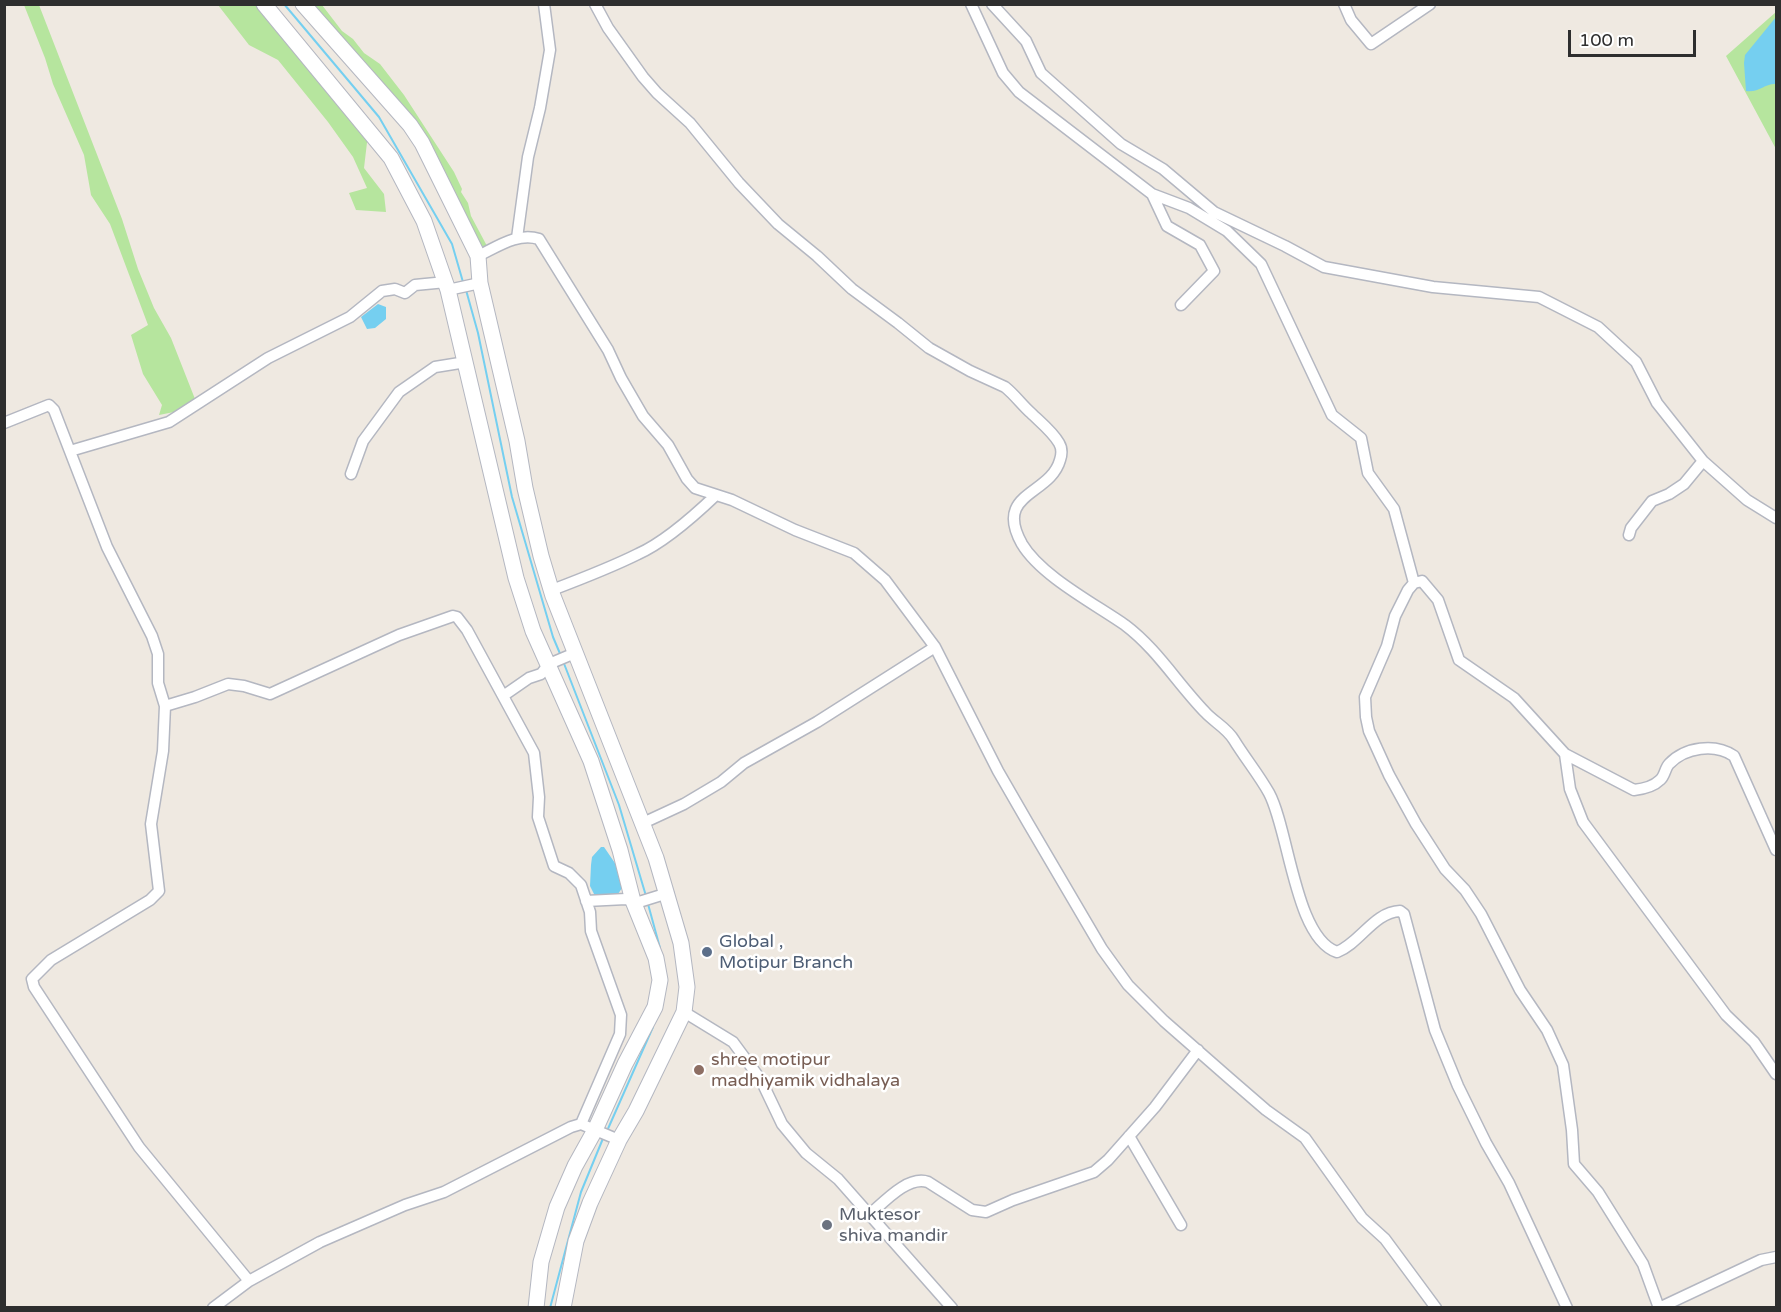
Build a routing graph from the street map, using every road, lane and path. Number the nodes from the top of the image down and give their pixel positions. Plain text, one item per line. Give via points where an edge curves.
1 (264, 4) edge
2 (303, 4) edge
3 (544, 4) edge
4 (595, 4) edge
5 (971, 4) edge
6 (992, 4) edge
7 (1344, 4) edge
8 (1430, 4) edge
9 (1152, 194) junction
10 (517, 238) junction
11 (478, 256) junction
12 (480, 283) junction
13 (447, 286) junction
14 (1181, 305) dead end
15 (466, 362) junction
16 (4, 423) edge
17 (70, 451) junction
18 (1703, 462) junction
19 (351, 474) dead end
20 (716, 495) junction
21 (1776, 519) edge
22 (1629, 535) dead end
23 (1414, 583) junction
24 (552, 590) junction
25 (934, 647) junction
26 (575, 653) junction
27 (549, 664) junction
28 (503, 696) junction
29 (165, 706) junction
30 (1565, 754) junction
31 (643, 823) junction
32 (1776, 850) edge
33 (662, 895) junction
34 (586, 901) junction
35 (636, 902) junction
36 (684, 1012) junction
37 (1198, 1050) junction
38 (1776, 1074) edge
39 (592, 1129) junction
40 (1129, 1136) junction
41 (615, 1139) junction
42 (869, 1215) junction
43 (1181, 1225) dead end
44 (1776, 1257) edge
45 (249, 1281) junction
46 (213, 1308) edge
47 (536, 1308) edge
48 (563, 1308) edge
49 (952, 1308) edge
50 (1436, 1308) edge
51 (1567, 1308) edge
52 (1659, 1308) edge

1 - 13 main road via 391,158 424,221
2 - 11 main road via 410,125
3 - 10 street via 550,50 528,157
4 - 51 street via 643,77 690,123 778,224 919,341 1010,391 1059,443 1062,454 1058,469 1021,500 1015,510 1016,529 1024,547 1066,586 1137,635 1204,712 1232,737 1269,793 1298,896 1308,921 1323,942 1337,952 1386,915 1396,911 1404,914 1435,1030 1458,1086 1514,1192
5 - 9 street via 1003,73 1019,92
6 - 18 street via 1026,41 1041,73 1121,144 1163,169 1214,212 1324,267 1433,286 1539,297 1598,327 1636,362 1656,403
7 - 8 street via 1351,20 1371,44
9 - 14 street via 1167,226 1200,245 1214,271
9 - 23 street via 1189,208 1227,231 1261,264 1332,415 1361,438 1368,473 1394,509
10 - 11 street
10 - 20 street via 539,239 608,350 643,416 668,445 695,488
11 - 12 main road
12 - 13 street
12 - 24 main road via 534,528
13 - 15 main road
13 - 17 street via 415,285 405,293 395,289 382,291 350,317 268,358 169,422
15 - 19 street via 435,367 399,392 363,441
15 - 27 main road via 516,578 533,631
16 - 17 street via 50,405
17 - 29 street via 107,547 152,636
18 - 21 street
18 - 22 street via 1684,484 1652,501
20 - 24 street via 672,533 640,554
20 - 25 street via 854,553 885,580
23 - 30 street via 1422,582 1438,600 1459,660 1514,698
23 - 52 street via 1395,616 1365,698 1369,731 1416,824 1481,914 1520,990 1547,1030 1563,1065 1574,1164 1598,1192 1643,1264
24 - 26 main road
25 - 31 street via 817,722 744,763 721,782
25 - 37 street via 998,771 1102,950 1128,985
26 - 27 street
26 - 31 main road
27 - 28 street via 541,674
27 - 35 main road via 591,761
28 - 29 street via 467,630 453,616 399,635 270,694 228,684
28 - 34 street via 534,753 538,817 554,866 581,885
29 - 45 street via 163,751 151,824 159,891 51,960 32,979 139,1147
30 - 32 street via 1634,790 1661,780 1667,766 1677,757 1707,747 1726,751 1734,756
30 - 38 street via 1570,789 1583,822 1726,1015 1754,1042
31 - 33 main road
33 - 35 street
33 - 36 main road via 681,943 687,987
34 - 35 street
34 - 39 street via 591,931 621,1015 620,1034
35 - 39 main road via 660,980 655,1007
36 - 41 main road via 636,1111
36 - 42 street via 733,1042 761,1080 782,1124
37 - 40 street
37 - 50 street via 1266,1110 1305,1138 1355,1209 1385,1239
39 - 41 street
39 - 45 street via 572,1127 444,1192 320,1242
39 - 47 main road via 557,1207 541,1262
40 - 42 street via 1094,1172 986,1212 972,1210 922,1180 901,1189
40 - 43 street
41 - 48 main road via 576,1241
42 - 49 street
44 - 52 street via 1761,1260
45 - 46 street

